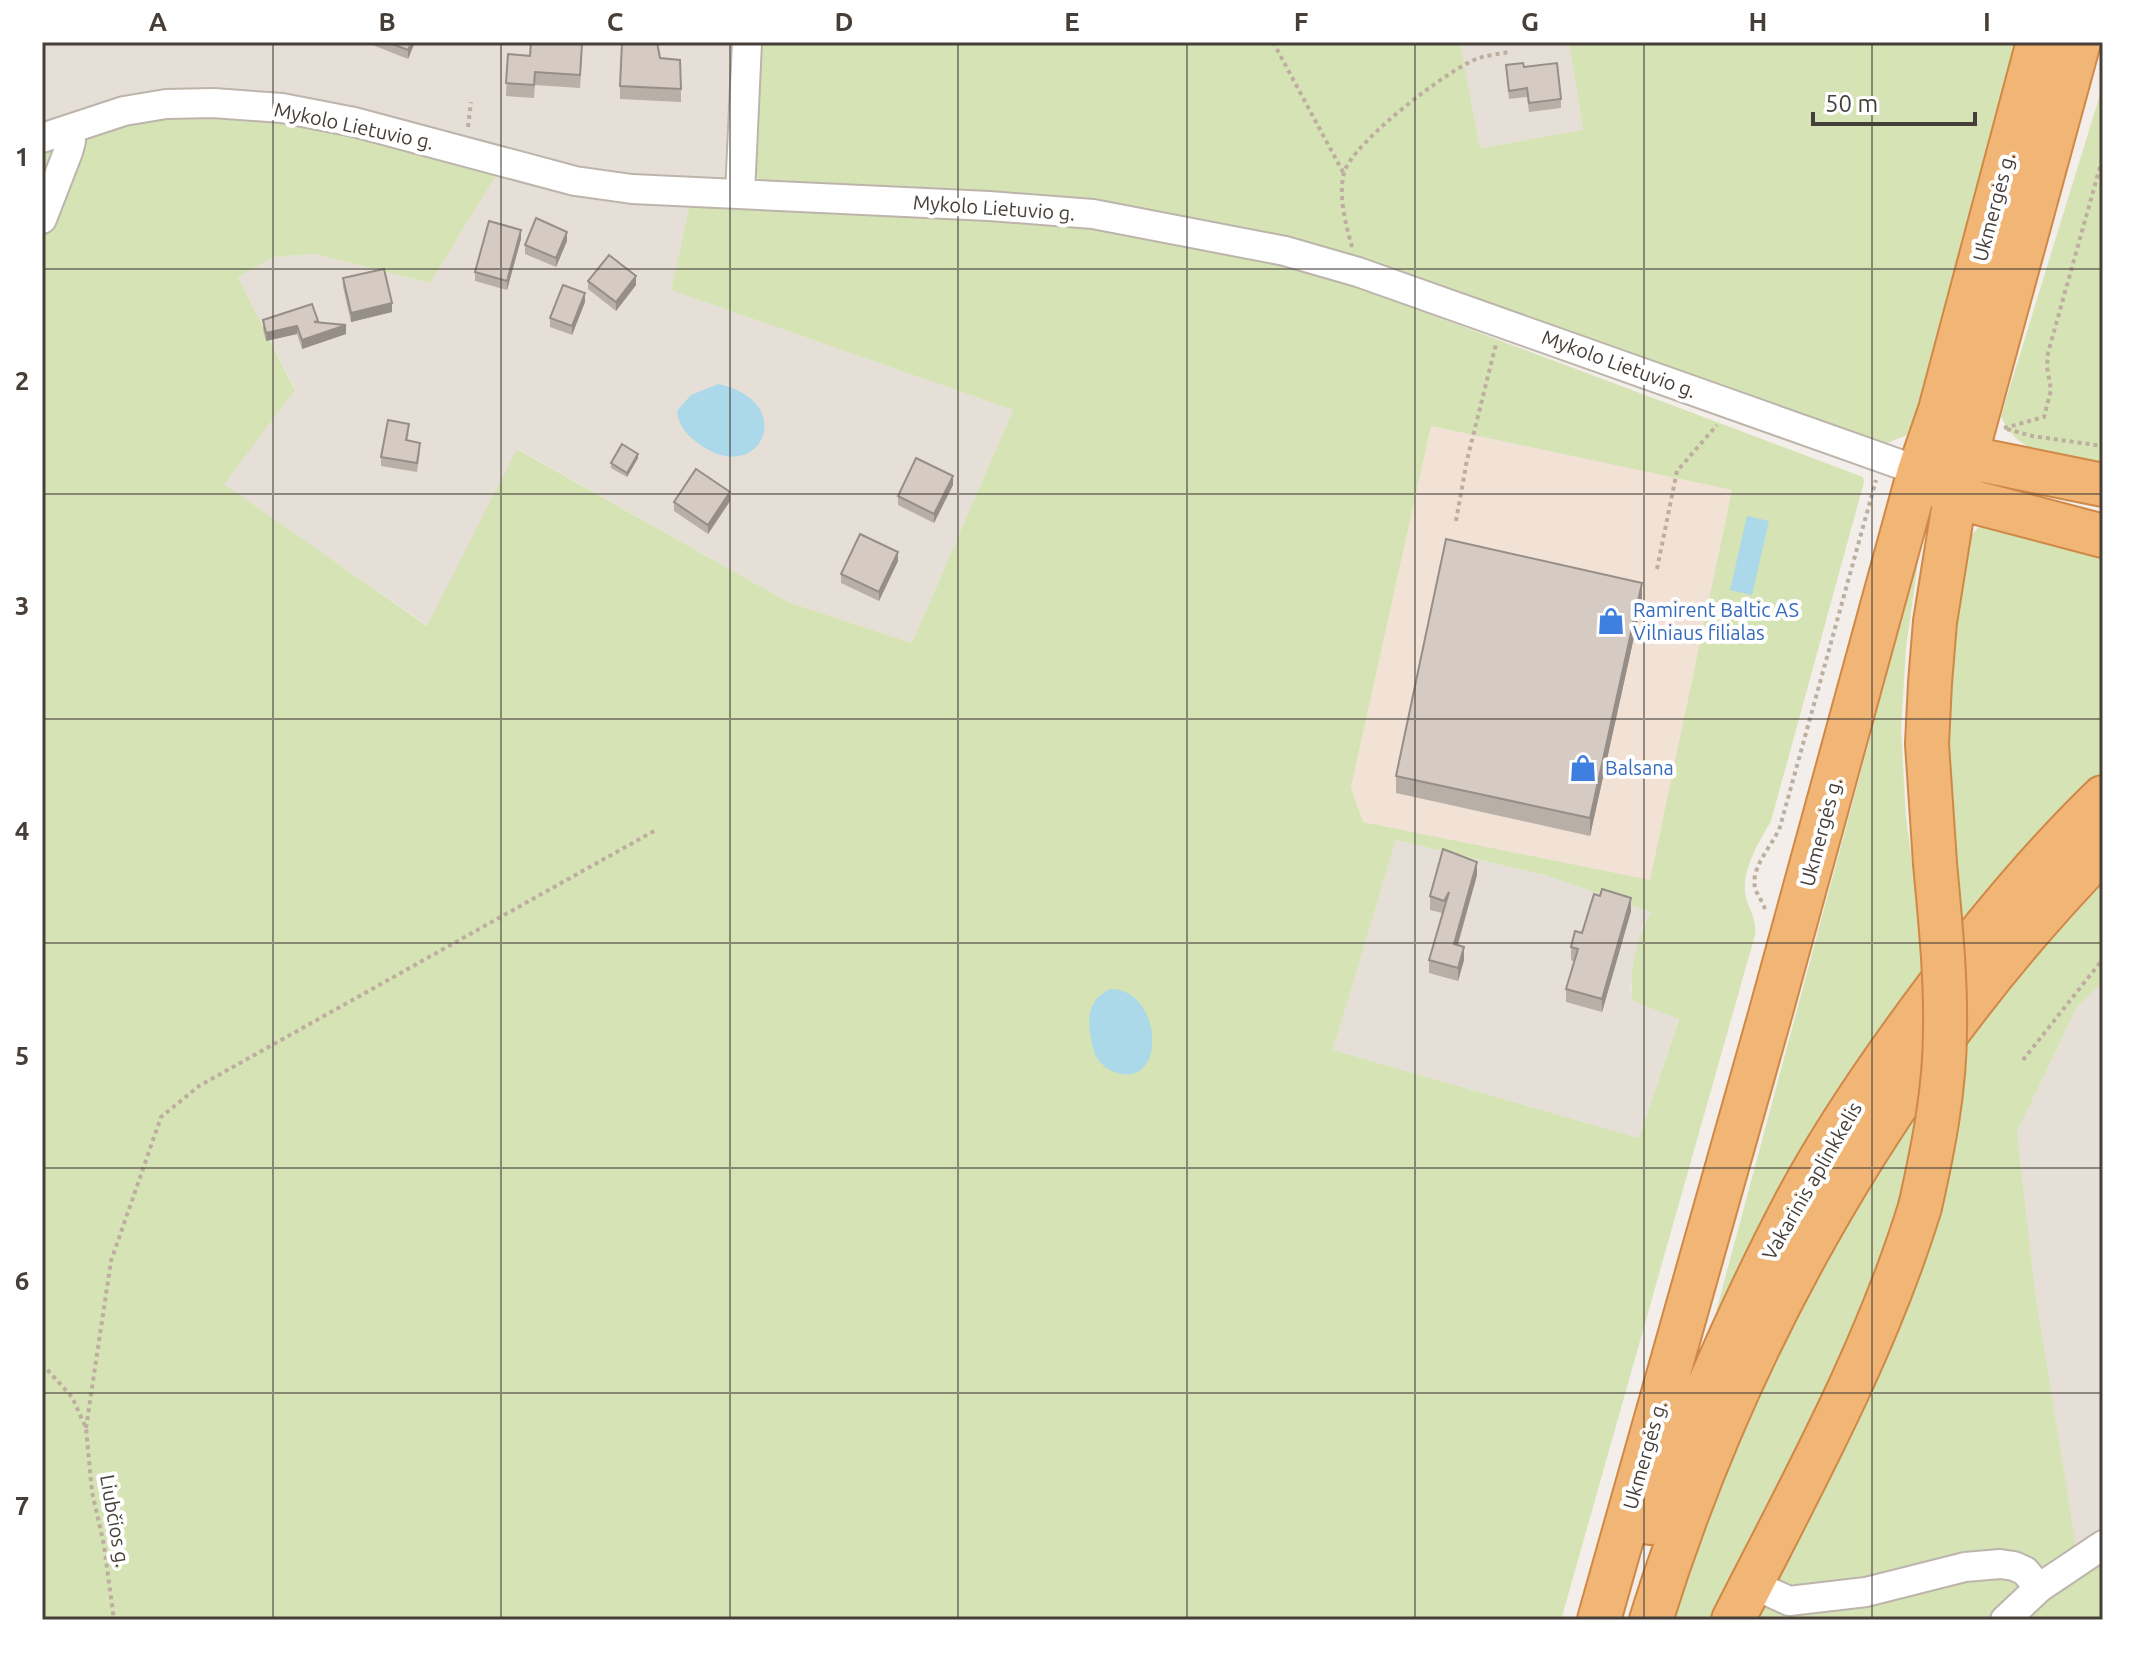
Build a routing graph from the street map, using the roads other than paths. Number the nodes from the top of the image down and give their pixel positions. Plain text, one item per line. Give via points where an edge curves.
1 (747, 42) edge
2 (2038, 42) edge
3 (2079, 42) edge
4 (54, 134) edge
5 (740, 194) junction
6 (42, 219) edge
7 (1919, 471) junction
8 (1960, 477) junction
9 (2103, 485) edge
10 (2103, 536) edge
11 (2103, 797) edge
12 (2103, 850) edge
13 (2103, 1545) edge
14 (1752, 1584) junction
15 (2039, 1588) junction
16 (1599, 1620) edge
17 (1608, 1620) edge
18 (1651, 1620) edge
19 (1733, 1620) edge
20 (2005, 1620) edge

1 - 5 street
2 - 7 highway, Ukmergės g.
3 - 8 highway, Ukmergės g.
4 - 5 street, Mykolo Lietuvio g. via 124,111 166,104 282,108 575,181
4 - 6 street via 71,141
5 - 7 street, Mykolo Lietuvio g. via 1093,214 1285,251 1358,272
7 - 8 highway
7 - 16 highway, Ukmergės g.
8 - 9 highway
8 - 10 highway
8 - 14 highway, Ukmergės g., bridge via 1935,622 1927,744 1943,960 1939,1108 1920,1207 1899,1274 1835,1421
11 - 17 highway, Vakarinis aplinkkelis via 1973,941 1846,1117 1797,1200 1718,1360
12 - 18 highway, Vakarinis aplinkkelis via 1967,1006 1843,1189 1725,1419
13 - 15 street
14 - 15 street via 1789,1601 1866,1592 1965,1567 2000,1564 2025,1571
14 - 19 highway, Ukmergės g.
15 - 20 street

